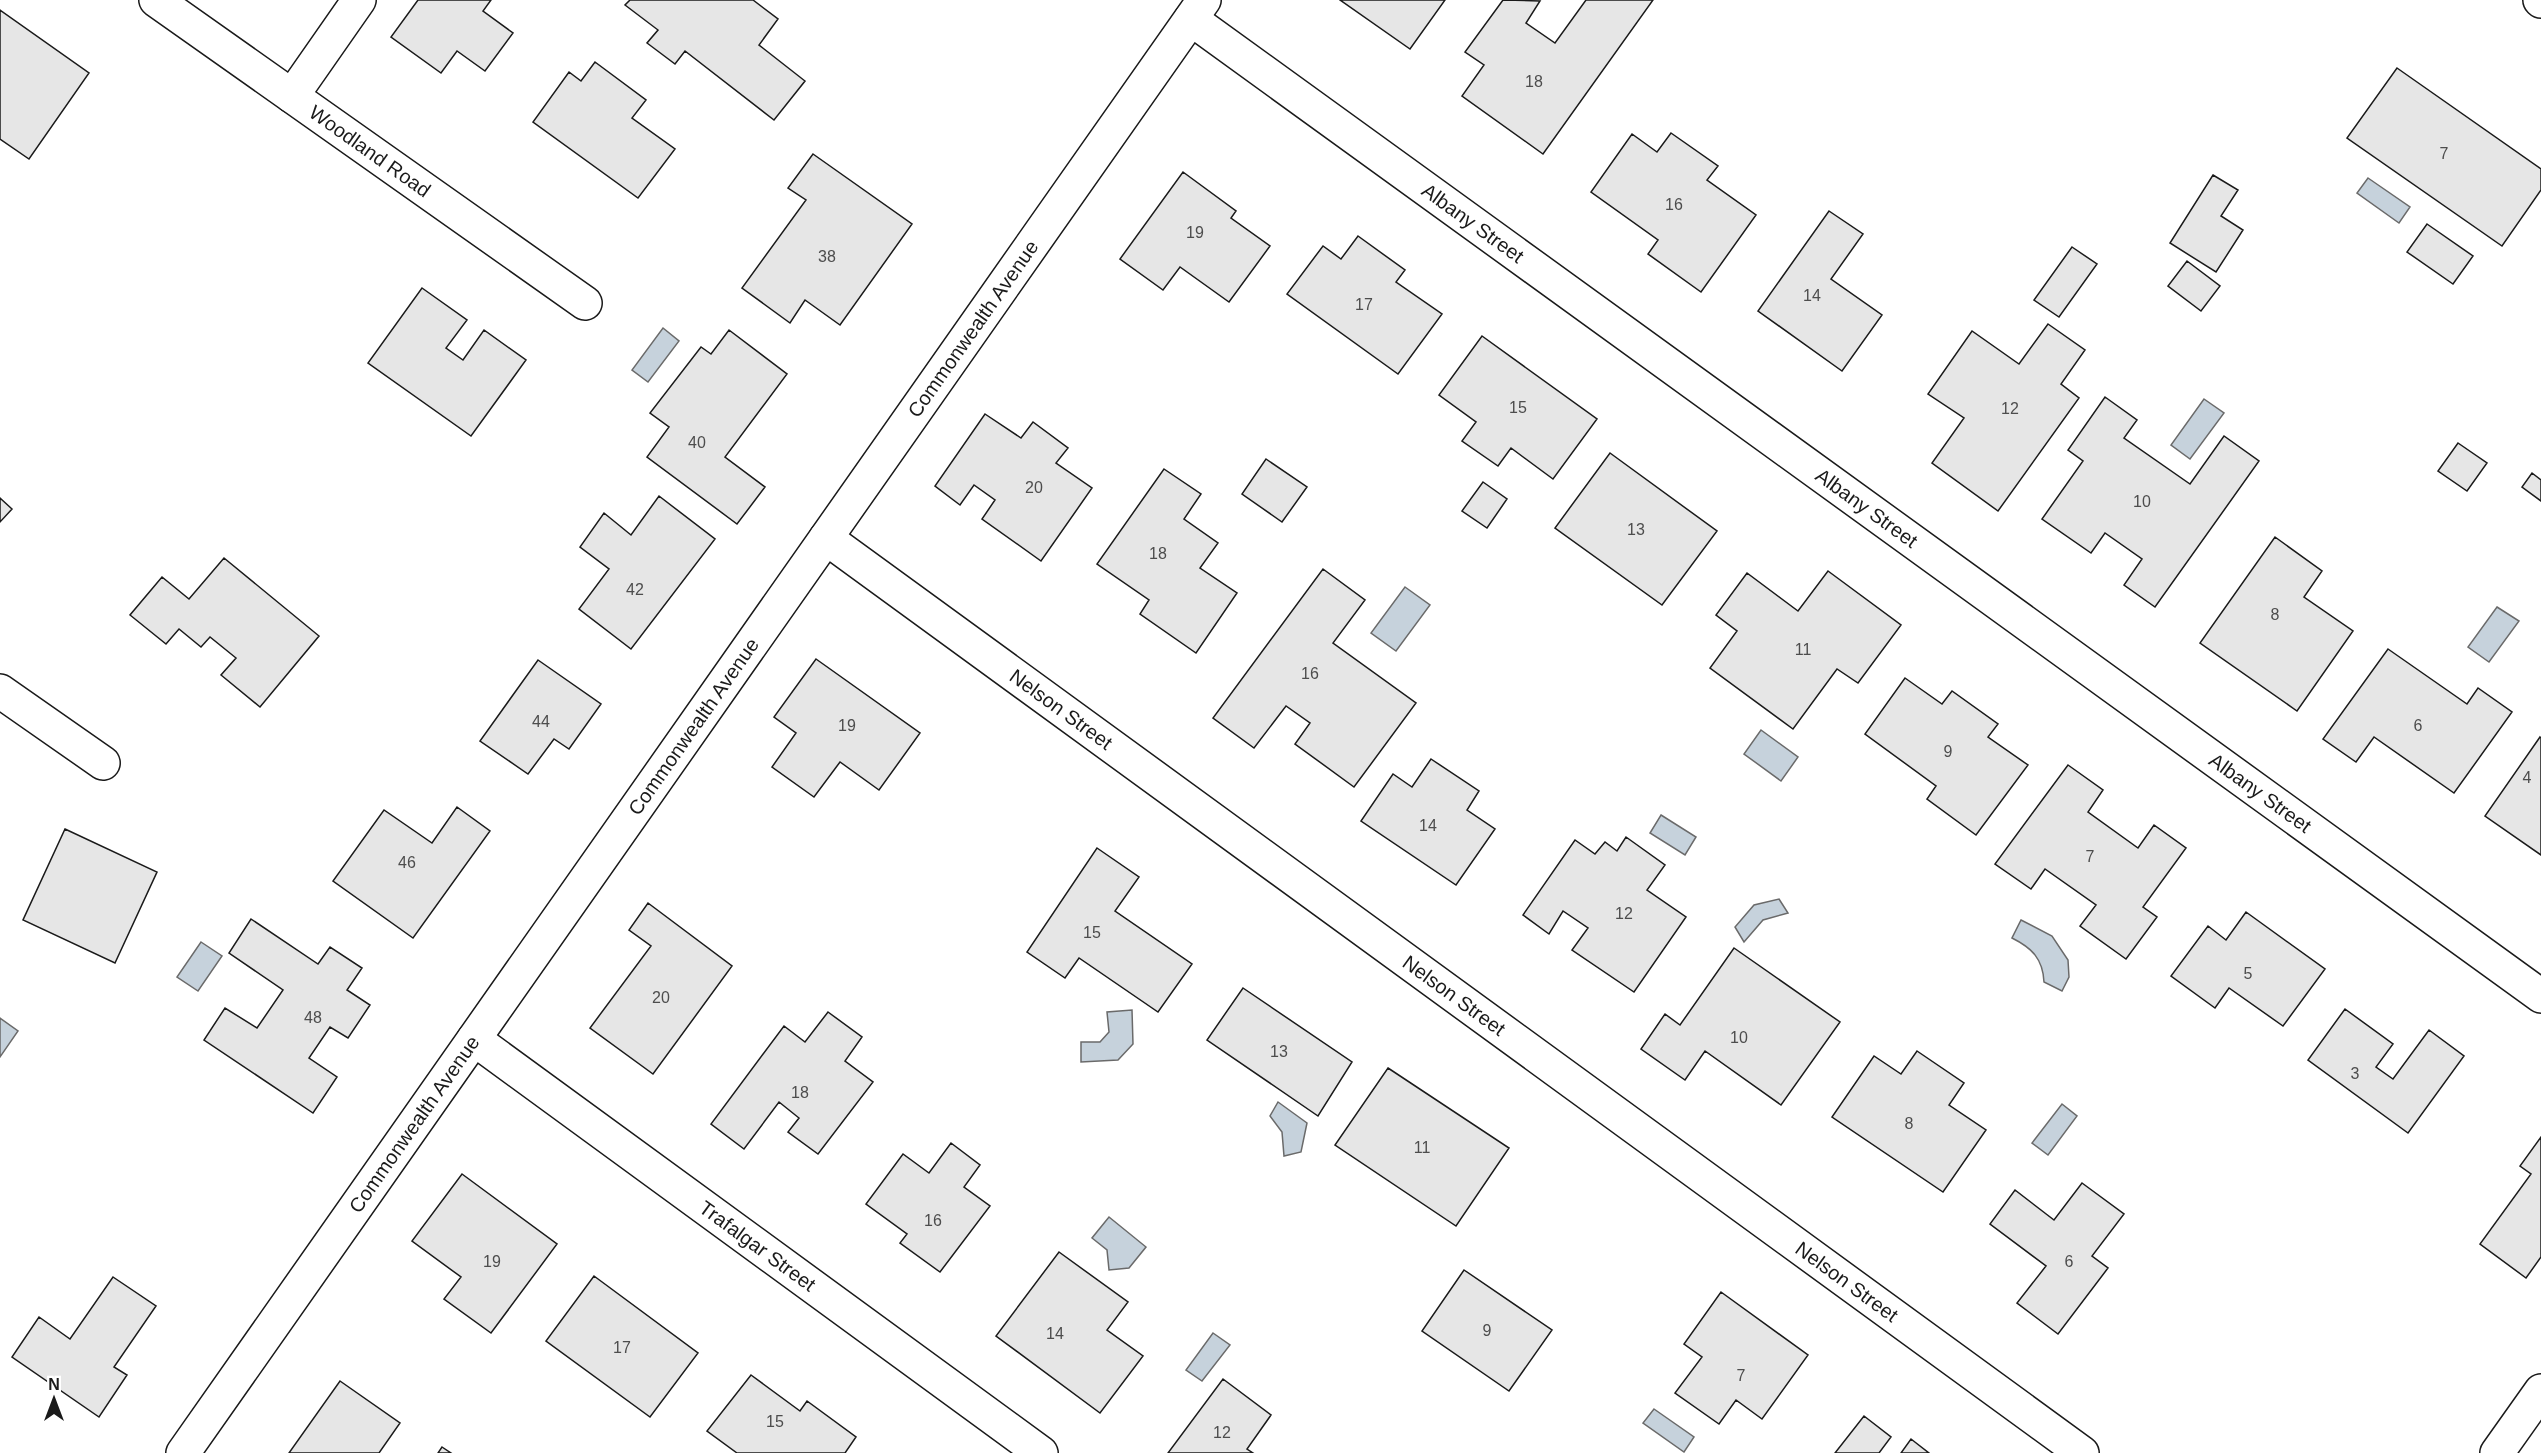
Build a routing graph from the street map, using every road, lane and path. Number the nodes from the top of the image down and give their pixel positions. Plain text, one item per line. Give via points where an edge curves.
1 (156, 0) edge
2 (359, 0) edge
3 (1198, 9) edge
4 (292, 96) junction
5 (585, 303) dead end
6 (826, 538) junction
7 (0, 692) edge
8 (103, 763) dead end
9 (2541, 996) edge
10 (474, 1039) junction
11 (2541, 1391) edge
12 (183, 1453) edge
13 (1041, 1453) edge
14 (2082, 1453) edge
15 (2497, 1453) edge

1 - 4 street, Woodland Road
2 - 4 street
3 - 6 street, Commonwealth Avenue
3 - 9 street, Albany Street
4 - 5 street, Woodland Road
6 - 10 street, Commonwealth Avenue
6 - 14 street, Nelson Street
7 - 8 street
10 - 12 street, Commonwealth Avenue
10 - 13 street, Trafalgar Street
11 - 15 street

